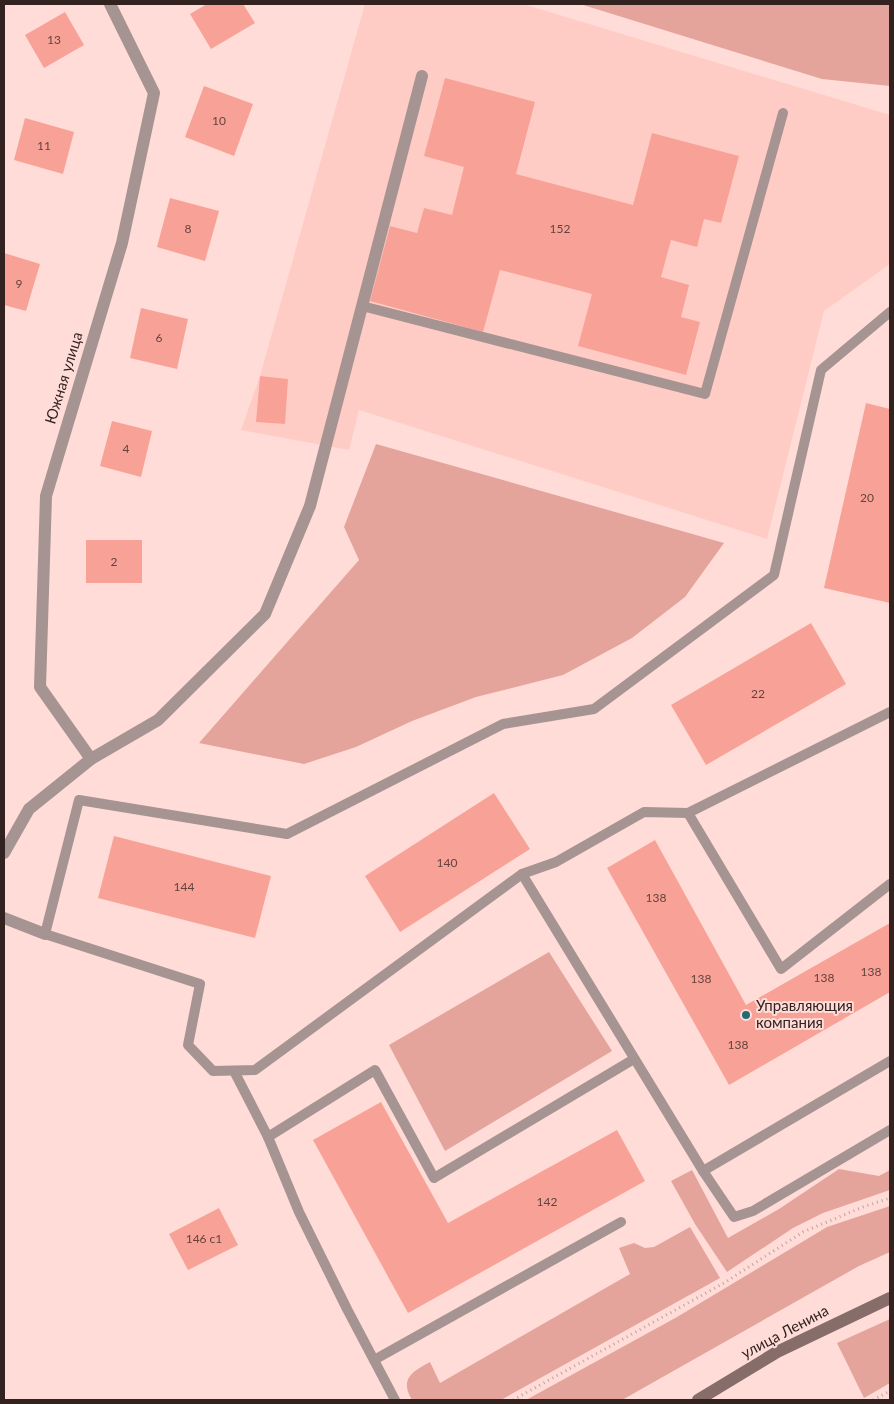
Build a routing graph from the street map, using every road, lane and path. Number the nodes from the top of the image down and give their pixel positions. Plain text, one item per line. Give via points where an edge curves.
1 (110, 4) edge
2 (422, 76) dead end
3 (784, 113) dead end
4 (362, 306) junction
5 (890, 312) edge
6 (890, 712) edge
7 (91, 759) junction
8 (688, 813) junction
9 (4, 853) edge
10 (522, 874) junction
11 (890, 884) edge
12 (4, 918) edge
13 (45, 934) junction
14 (634, 1059) junction
15 (890, 1061) edge
16 (234, 1071) junction
17 (890, 1130) edge
18 (268, 1137) junction
19 (703, 1171) junction
20 (890, 1198) edge
21 (621, 1222) dead end
22 (890, 1298) edge
23 (374, 1360) junction
24 (890, 1391) edge
25 (395, 1400) edge
26 (513, 1400) edge
27 (698, 1400) edge
28 (873, 1400) edge

1 - 7 street, Южная улица via 154,93 122,243 46,496 40,686
2 - 4 street
3 - 4 lane via 705,394
4 - 7 street via 310,506 265,614 158,720
5 - 13 lane via 821,370 774,575 594,709 503,724 287,834 79,800
6 - 8 lane
7 - 9 street via 29,809
8 - 10 lane via 644,812 556,862
8 - 11 lane via 781,969
10 - 14 lane
10 - 16 lane via 255,1070
12 - 13 street
13 - 16 lane via 200,984 188,1045 213,1071
14 - 18 lane via 434,1178 375,1070
14 - 19 lane
15 - 19 lane
16 - 18 lane
17 - 19 lane via 753,1211 734,1217
18 - 23 lane via 299,1212
20 - 26 path via 803,1232 724,1282
21 - 23 lane
22 - 27 main road, улица Ленина via 777,1352
23 - 25 lane
24 - 28 path

